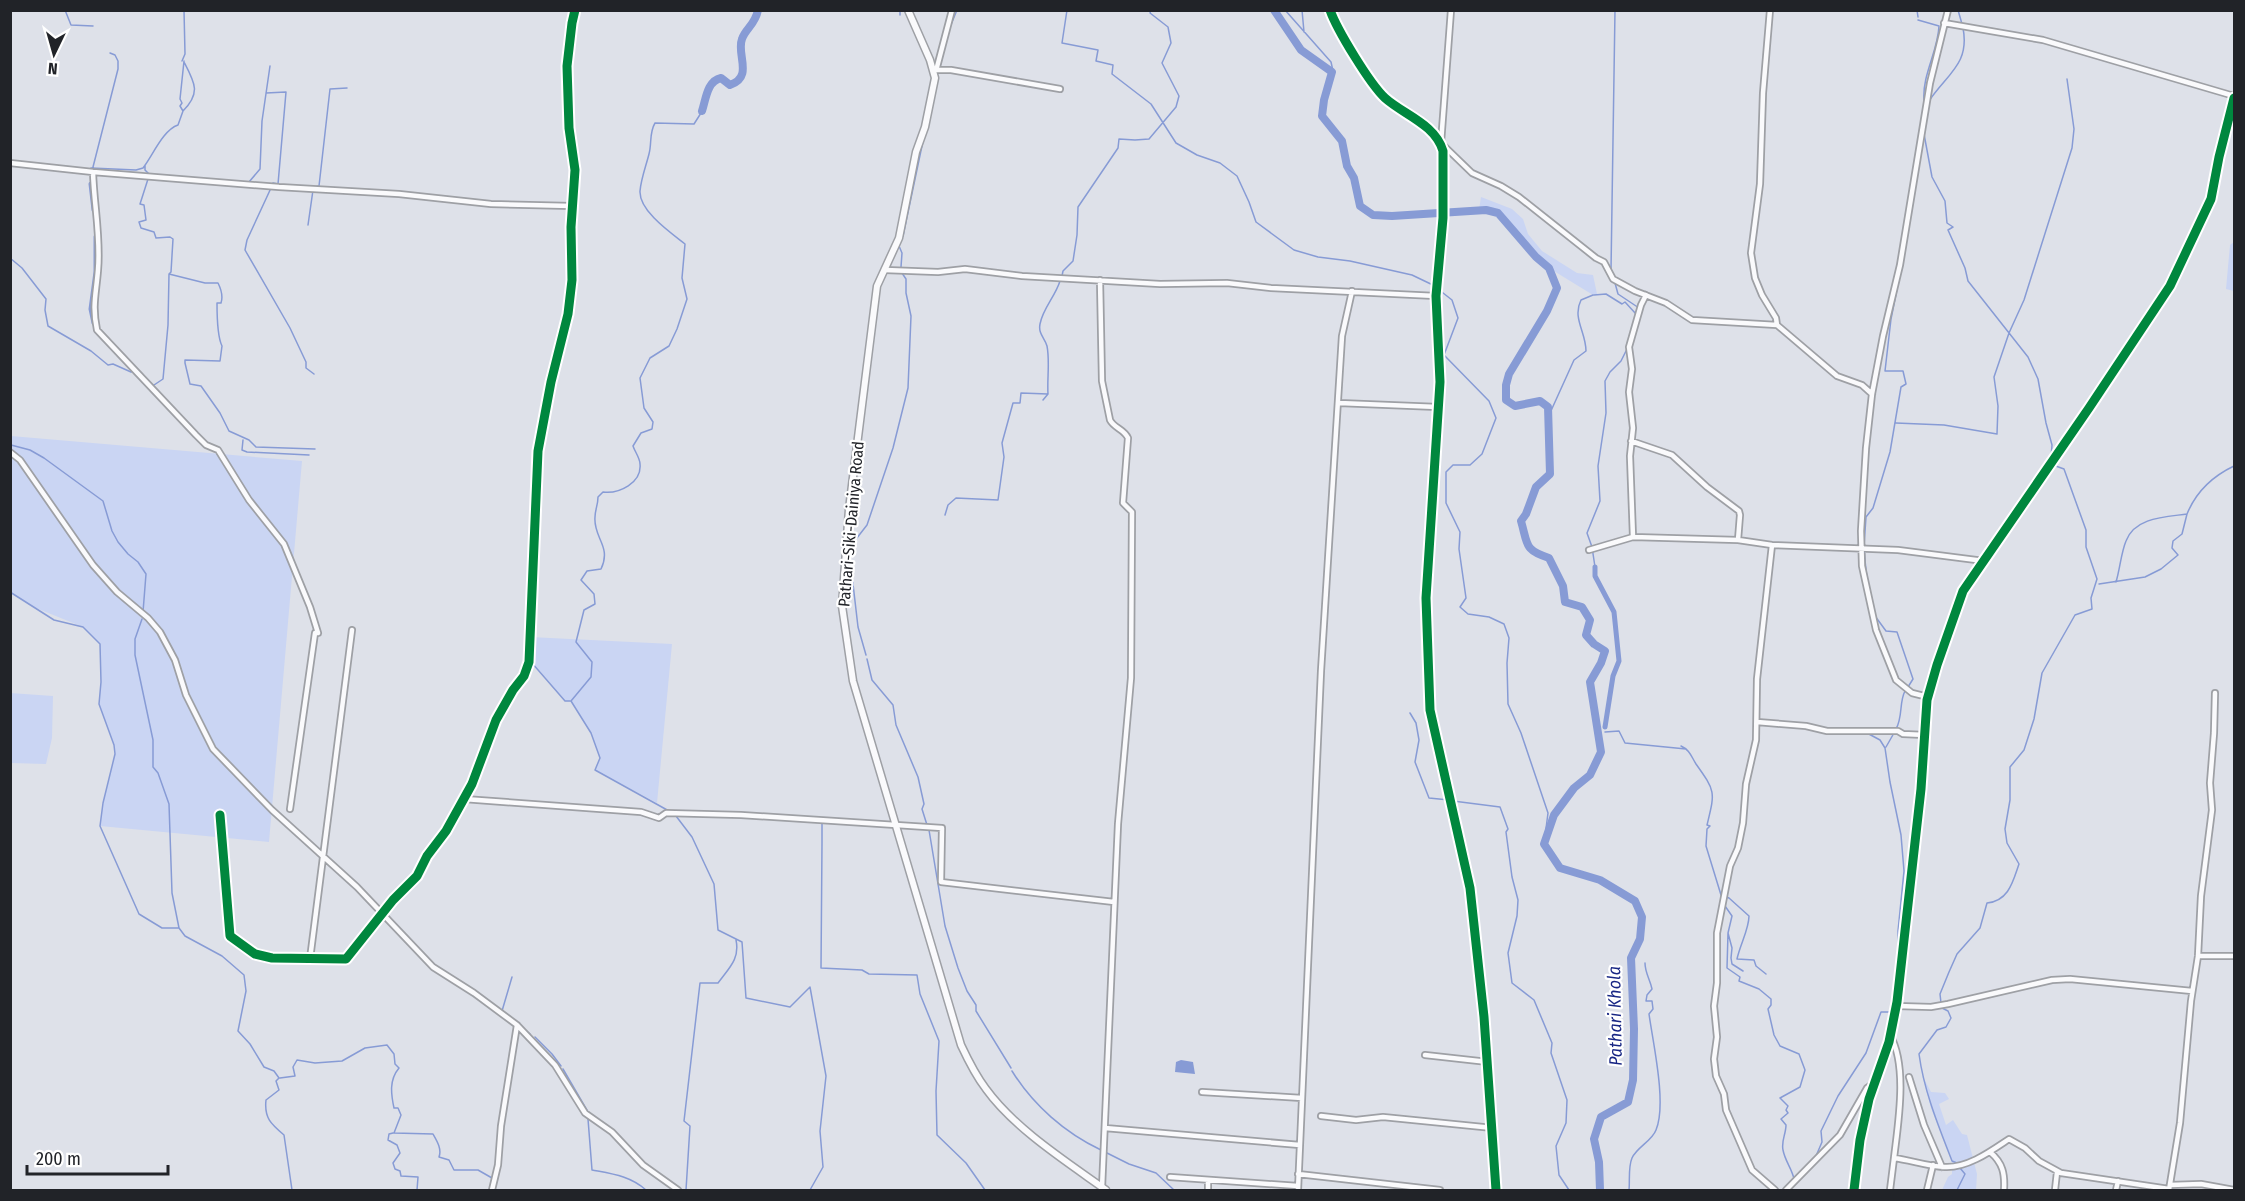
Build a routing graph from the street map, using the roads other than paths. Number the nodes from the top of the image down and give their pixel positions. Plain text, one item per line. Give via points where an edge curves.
1 (575, 10) edge
2 (908, 10) edge
3 (952, 10) edge
4 (1330, 10) edge
5 (1450, 10) edge
6 (1770, 10) edge
7 (1948, 10) edge
8 (1944, 23) junction
9 (934, 70) junction
10 (1060, 89) dead end
11 (2235, 97) edge
12 (1441, 142) junction
13 (10, 163) edge
14 (93, 172) junction
15 (572, 206) junction
16 (885, 270) junction
17 (1100, 280) junction
18 (1352, 291) junction
19 (1646, 295) junction
20 (1437, 296) junction
21 (1777, 325) junction
22 (1872, 394) junction
23 (1339, 404) junction
24 (1438, 407) junction
25 (1631, 441) junction
26 (10, 452) edge
27 (1633, 537) junction
28 (1737, 540) junction
29 (1772, 545) junction
30 (1861, 548) junction
31 (1589, 550) dead end
32 (1983, 561) junction
33 (352, 630) dead end
34 (2215, 693) dead end
35 (1928, 697) junction
36 (1757, 722) junction
37 (1925, 735) junction
38 (464, 799) junction
39 (290, 809) dead end
40 (220, 815) dead end
41 (896, 826) junction
42 (322, 855) junction
43 (1114, 902) junction
44 (383, 913) junction
45 (2198, 956) junction
46 (2235, 956) edge
47 (310, 959) junction
48 (2192, 992) junction
49 (1897, 1006) junction
50 (517, 1025) junction
51 (1890, 1035) junction
52 (1425, 1055) dead end
53 (1488, 1062) junction
54 (1909, 1077) dead end
55 (1874, 1083) junction
56 (1202, 1092) dead end
57 (1302, 1098) junction
58 (1321, 1116) dead end
59 (1105, 1128) junction
60 (1493, 1128) junction
61 (1300, 1146) junction
62 (1990, 1152) junction
63 (1894, 1158) junction
64 (1933, 1165) junction
65 (1942, 1167) junction
66 (2057, 1172) junction
67 (1299, 1174) junction
68 (1170, 1177) dead end
69 (1208, 1180) junction
70 (2118, 1180) junction
71 (1298, 1188) edge
72 (1398, 1188) edge
73 (2170, 1188) edge
74 (1103, 1189) edge
75 (2235, 1190) edge
76 (492, 1191) edge
77 (678, 1191) edge
78 (1208, 1191) edge
79 (1440, 1191) edge
80 (1496, 1191) edge
81 (1775, 1191) edge
82 (1786, 1191) edge
83 (1854, 1191) edge
84 (1890, 1191) edge
85 (1926, 1191) edge
86 (2004, 1191) edge
87 (2055, 1191) edge
88 (2116, 1191) edge

1 - 15 street via 567,66 575,170
2 - 9 main road, Pathari-Siki-Dainiya Road
3 - 9 street
4 - 12 street via 1336,26 1379,92
5 - 12 street
6 - 21 street via 1760,184 1751,253 1755,278
7 - 8 street
8 - 11 street via 2043,40
8 - 22 street
9 - 10 street
9 - 16 main road, Pathari-Siki-Dainiya Road via 929,111 916,152 899,238
11 - 32 street via 2211,199 2170,286
12 - 19 street via 1472,173 1519,197 1604,262 1613,279
12 - 20 street via 1443,218
13 - 14 street
14 - 15 street via 491,204
14 - 39 street via 97,330 206,445 218,450 249,500 284,544 310,607 316,633
15 - 38 street via 568,314 538,452 530,662 496,720
16 - 17 street via 965,269
16 - 41 main road, Pathari-Siki-Dainiya Road via 877,286 871,325 842,606 853,681
17 - 18 street
17 - 43 street via 1102,381 1110,420 1128,438 1123,503 1132,512 1133,526 1131,678
18 - 20 street
18 - 23 street via 1342,336
19 - 21 street via 1692,320
19 - 25 street via 1629,347
20 - 24 street
21 - 22 street via 1837,376 1862,385
22 - 30 street
23 - 24 street
23 - 57 street via 1321,671
24 - 53 street via 1426,598 1430,710 1470,888
25 - 27 street
25 - 28 street via 1672,455 1739,511
26 - 42 street via 20,460 93,565 160,632 213,749
27 - 28 street
27 - 31 street
28 - 29 street
29 - 30 street
29 - 36 street via 1757,679
30 - 32 street
30 - 35 street via 1876,630 1896,680 1912,693
32 - 35 street via 1963,591
33 - 42 street
34 - 45 street via 2212,810
35 - 37 street
36 - 37 street via 1827,731
36 - 81 street via 1743,823 1717,933 1714,1059 1726,1110 1752,1170
37 - 49 street
38 - 41 street via 641,812 659,818 666,813 704,813
38 - 44 street via 417,876
40 - 47 street via 230,936 255,954
41 - 43 street via 942,828 941,882
41 - 74 main road, Pathari-Siki-Dainiya Road via 961,1045 972,1067 1014,1119
42 - 44 street
42 - 47 street
43 - 59 street
44 - 47 street via 346,959
44 - 50 street via 433,967
45 - 46 street
45 - 48 street
48 - 49 street via 2061,980 1931,1007
48 - 73 street
49 - 51 street
50 - 76 street
50 - 77 street via 555,1065 585,1113
51 - 55 street
51 - 63 street via 1899,1075
52 - 53 street
53 - 60 street
54 - 65 street
55 - 82 street via 1867,1088 1840,1136
55 - 83 street via 1860,1140
56 - 57 street
57 - 61 street
58 - 60 street via 1356,1120 1383,1117
59 - 61 street
59 - 74 street
60 - 80 street
61 - 67 street
62 - 65 street via 1953,1167
62 - 66 street via 2009,1139
62 - 86 street via 2000,1161
63 - 64 street
63 - 84 street
64 - 65 street
64 - 85 street
66 - 70 street
66 - 87 street
67 - 71 street
67 - 72 street
68 - 69 street
69 - 71 street
69 - 78 street
70 - 73 street
70 - 88 street
72 - 79 street
73 - 75 street via 2201,1184

